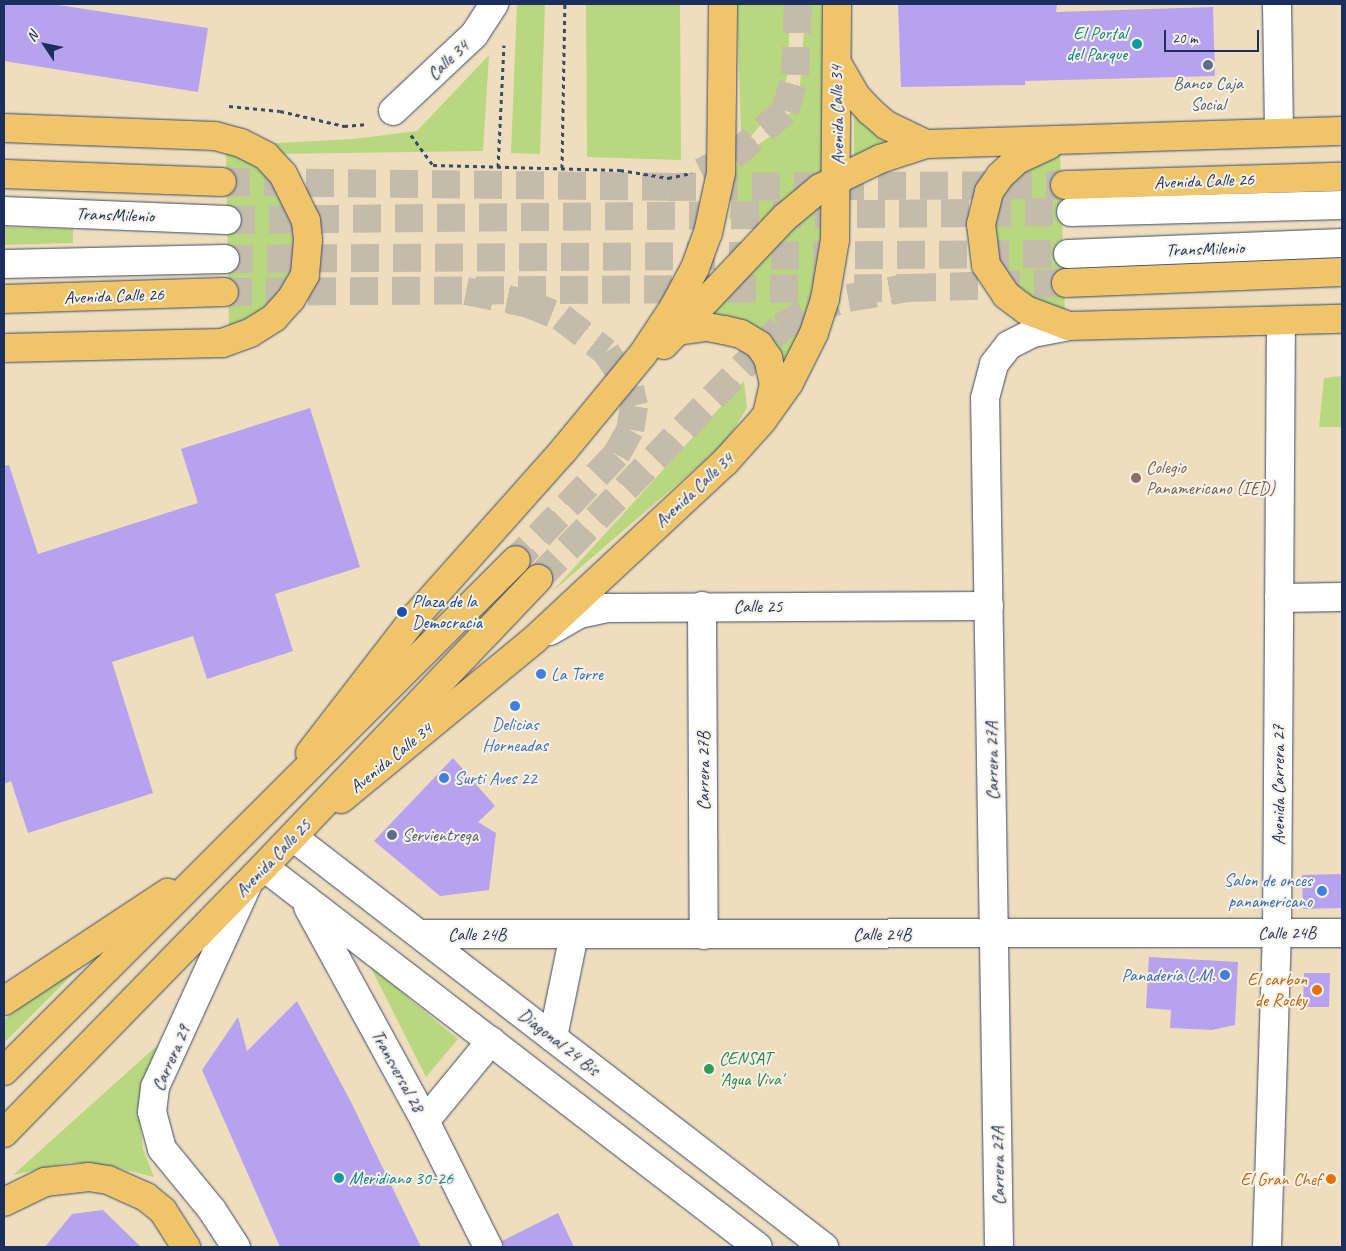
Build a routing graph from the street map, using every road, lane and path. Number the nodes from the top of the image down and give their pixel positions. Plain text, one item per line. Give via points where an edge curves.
1 (494, 4) edge
2 (565, 4) edge
3 (723, 4) edge
4 (837, 4) edge
5 (1277, 4) edge
6 (504, 43) dead end
7 (836, 60) junction
8 (222, 106) dead end
9 (393, 111) junction
10 (4, 128) edge
11 (1279, 130) junction
12 (1342, 131) edge
13 (1060, 141) junction
14 (926, 144) junction
15 (498, 167) junction
16 (562, 168) junction
17 (721, 173) junction
18 (4, 174) edge
19 (838, 177) junction
20 (1342, 177) edge
21 (222, 182) tunnel mouth
22 (1065, 185) tunnel mouth
23 (1342, 205) edge
24 (4, 211) edge
25 (1071, 212) tunnel mouth
26 (226, 220) tunnel mouth
27 (1342, 243) edge
28 (1068, 254) tunnel mouth
29 (225, 259) tunnel mouth
30 (4, 264) edge
31 (1342, 272) edge
32 (1066, 283) tunnel mouth
33 (224, 292) tunnel mouth
34 (4, 299) edge
35 (1342, 320) edge
36 (1280, 322) junction
37 (1069, 326) junction
38 (678, 331) junction
39 (4, 348) edge
40 (762, 421) junction
41 (563, 451) junction
42 (516, 560) tunnel mouth
43 (538, 579) tunnel mouth
44 (1342, 597) edge
45 (1279, 598) junction
46 (702, 606) junction
47 (989, 606) junction
48 (534, 640) junction
49 (264, 815) junction
50 (293, 837) junction
51 (220, 857) junction
52 (256, 875) junction
53 (303, 897) junction
54 (994, 933) junction
55 (1342, 933) edge
56 (421, 934) junction
57 (1277, 934) junction
58 (574, 935) junction
59 (704, 936) junction
60 (4, 1001) edge
61 (553, 1037) junction
62 (491, 1041) junction
63 (4, 1071) edge
64 (425, 1121) junction
65 (4, 1132) edge
66 (4, 1202) edge
67 (186, 1247) edge
68 (236, 1247) edge
69 (488, 1247) edge
70 (758, 1247) edge
71 (824, 1247) edge
72 (999, 1247) edge
73 (1267, 1247) edge

1 - 9 street, Calle 34 via 474,35
2 - 16 path
3 - 17 main road
4 - 7 main road, Avenida Calle 34
5 - 11 street
6 - 15 path
7 - 14 main road via 848,84 870,111 886,125
7 - 19 main road, Avenida Calle 34
8 - 9 path via 280,112 344,126 364,126
9 - 15 path via 433,165
10 - 39 main road via 215,136 241,143 266,156 283,174 306,221 308,240 305,275 291,298 274,318 222,343
11 - 12 main road
11 - 13 main road
13 - 14 main road
13 - 37 main road via 1017,160 1000,176 985,205 981,246 986,265 1006,295 1026,310
14 - 19 main road
15 - 16 path
16 - 17 path via 620,170 668,178 691,172
17 - 41 main road via 708,233 695,268 674,307 642,354
18 - 21 main road
19 - 38 main road via 784,218
19 - 40 main road, Avenida Calle 34 via 837,225 825,298 802,359
20 - 22 main road, Avenida Calle 26
23 - 25 street
24 - 26 street, TransMilenio
27 - 28 street, TransMilenio
29 - 30 street
31 - 32 main road
33 - 34 main road, Avenida Calle 26
35 - 36 main road
36 - 37 main road
36 - 45 street, Avenida Carrera 27
37 - 47 street, Carrera 27A via 1020,338 1003,353 989,376 985,398
38 - 40 main road via 707,327 741,334 759,345 768,358 774,384 772,401
38 - 41 main road
40 - 48 main road, Avenida Calle 34 via 725,462
41 - 49 main road via 416,616
42 - 49 main road, Avenida Calle 25
43 - 50 main road, Avenida Calle 25
44 - 45 street
45 - 57 street, Avenida Carrera 27
46 - 47 street, Calle 25
46 - 48 street, Calle 25 via 608,608 579,614
46 - 59 street, Carrera 27B
47 - 54 street, Carrera 27A
48 - 50 main road, Avenida Calle 34
49 - 51 main road, Avenida Calle 25
50 - 52 main road, Avenida Calle 25
50 - 56 street, Diagonal 24 Bis
51 - 60 main road
51 - 63 main road, Avenida Calle 25
52 - 53 street
52 - 65 main road, Avenida Calle 25
52 - 68 street, Carrera 29 via 155,1088 152,1112 162,1149 212,1210
53 - 62 street
53 - 64 street, Transversal 28
54 - 57 street, Calle 24B
54 - 59 street, Calle 24B
54 - 72 street, Carrera 27A
55 - 57 street, Calle 24B
56 - 58 street, Calle 24B
56 - 61 street, Diagonal 24 Bis
57 - 73 street, Avenida Carrera 27
58 - 59 street, Calle 24B
58 - 61 street
61 - 71 street, Diagonal 24 Bis
62 - 64 street
62 - 70 street
64 - 69 street, Transversal 28
66 - 67 main road via 45,1182 89,1177 108,1180 146,1197 163,1211

